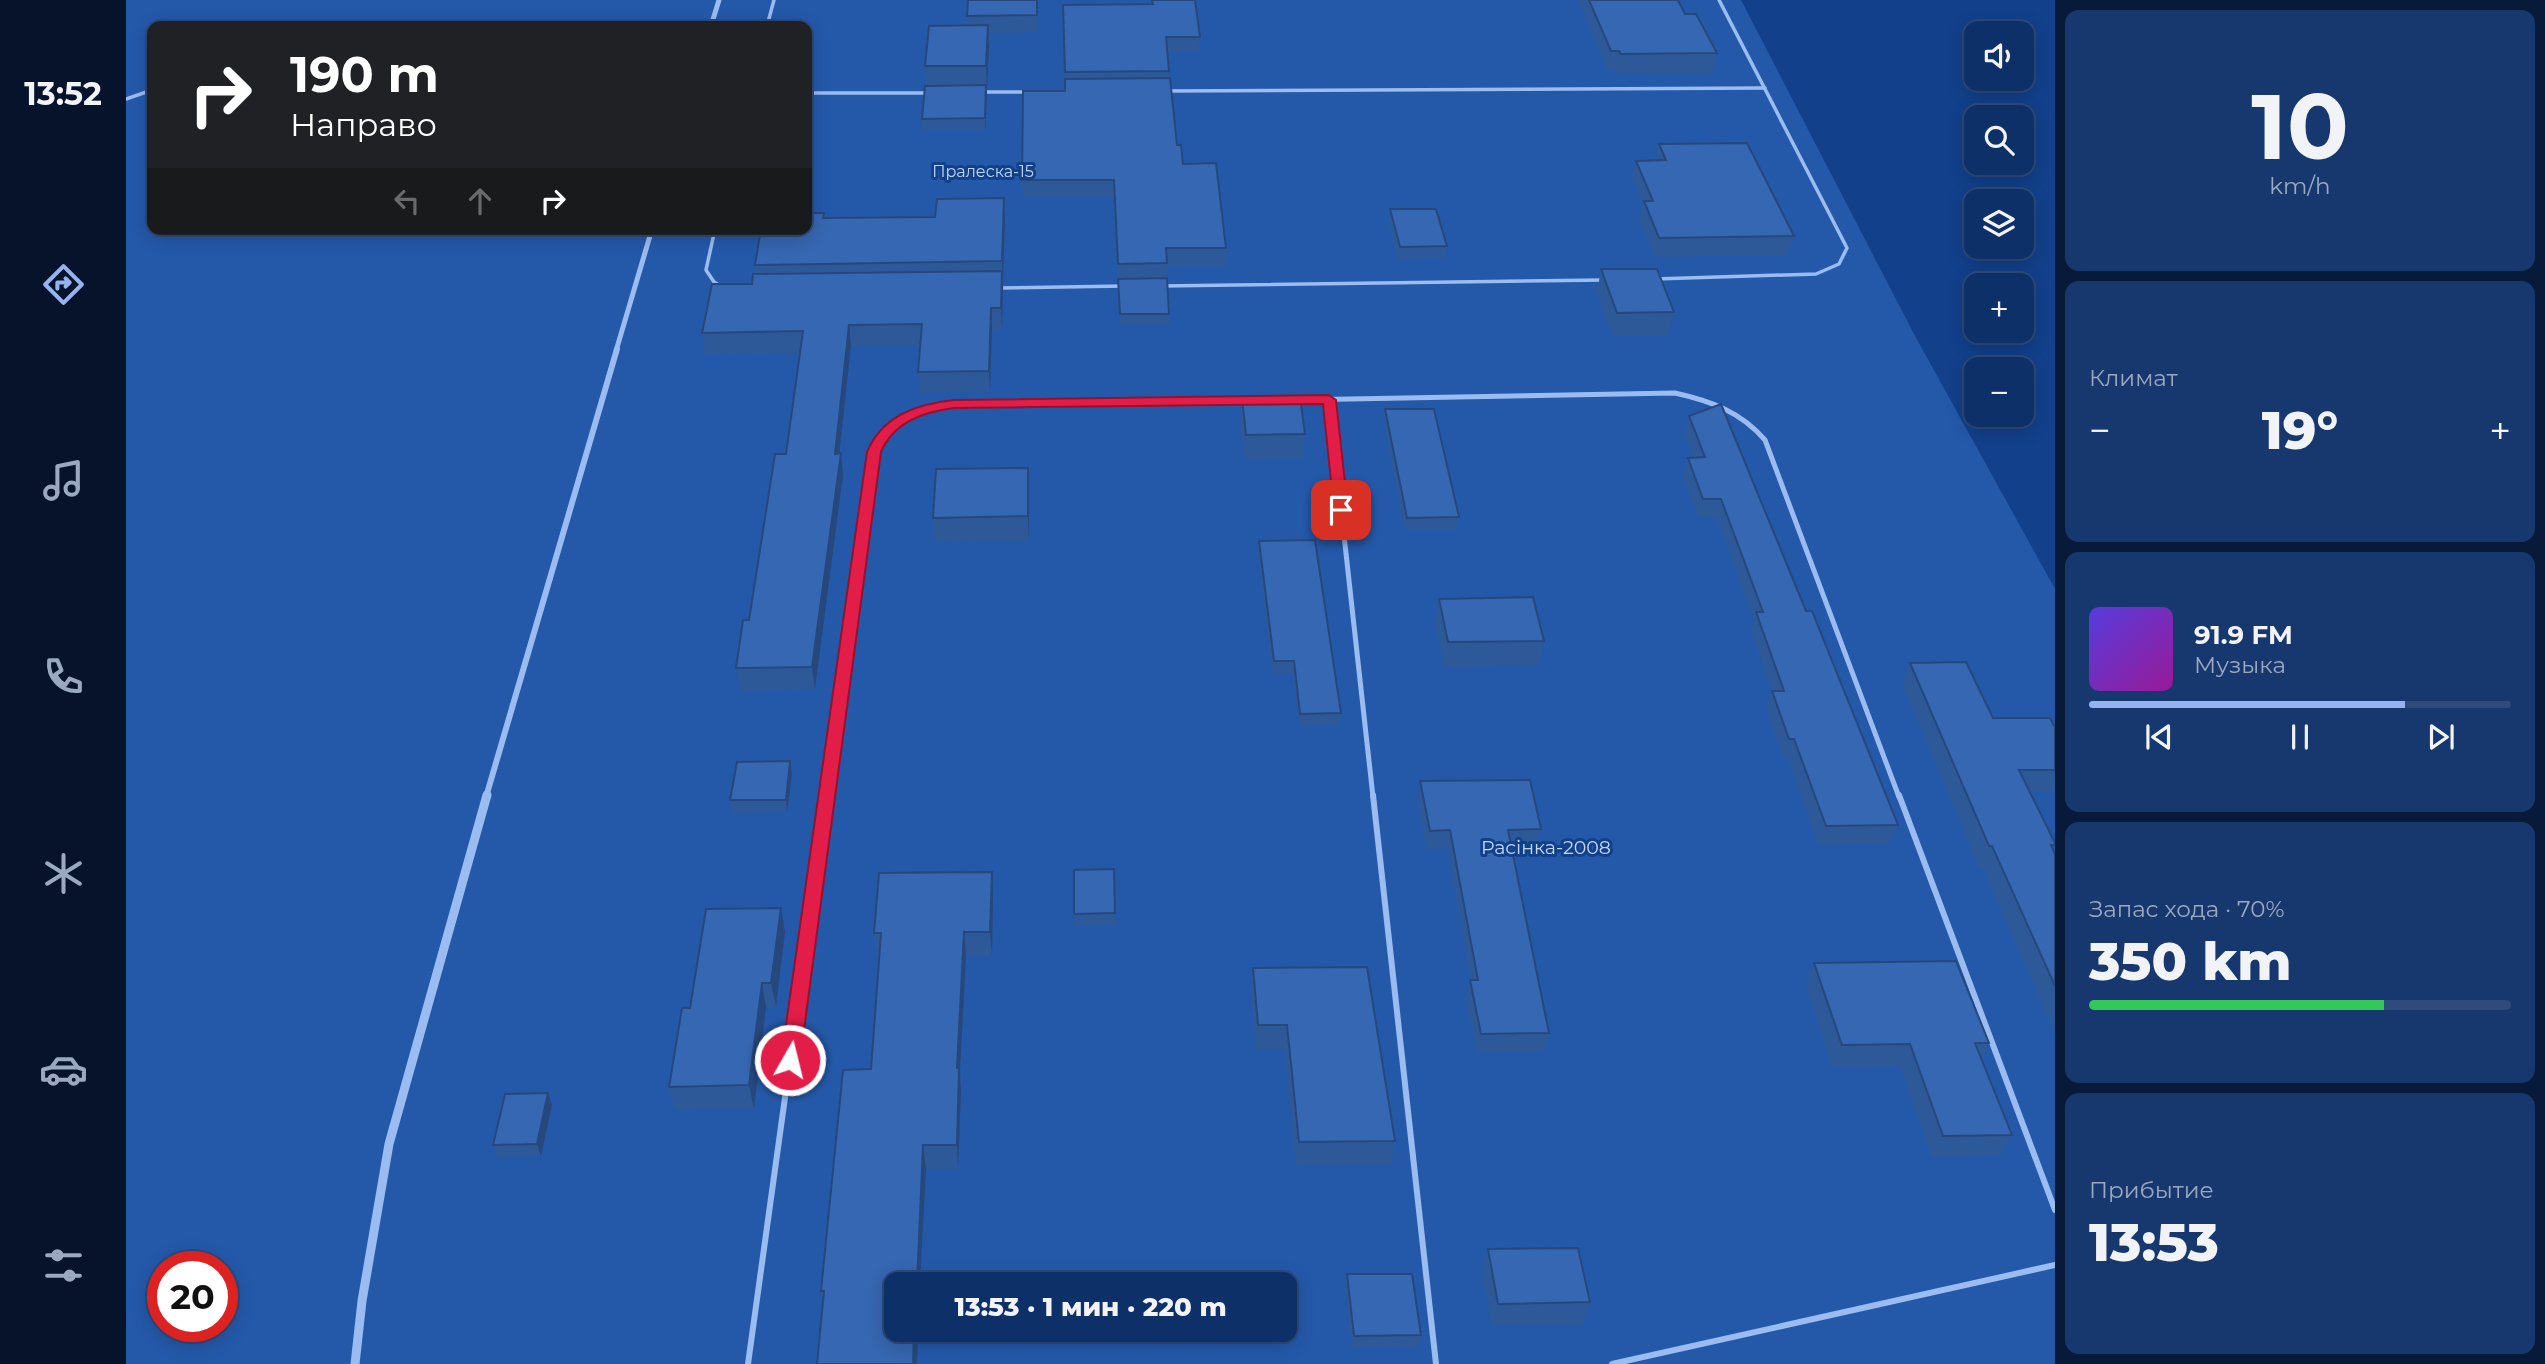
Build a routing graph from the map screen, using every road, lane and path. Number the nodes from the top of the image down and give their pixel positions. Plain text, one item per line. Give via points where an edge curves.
1 (719, 0) edge
2 (774, 0) edge
3 (1719, 0) edge
4 (713, 21) edge
5 (768, 21) edge
6 (1765, 88) junction
7 (1154, 91) edge
8 (147, 92) edge
9 (974, 92) edge
10 (1029, 92) edge
11 (812, 93) edge
12 (932, 93) edge
13 (126, 99) edge
14 (650, 235) edge
15 (713, 235) edge
16 (1618, 279) edge
17 (1646, 279) edge
18 (1128, 286) edge
19 (1156, 286) edge
20 (988, 288) edge
21 (733, 290) edge
22 (1260, 400) edge
23 (1287, 400) edge
24 (1329, 400) junction
25 (2055, 1210) edge
26 (2055, 1265) edge
27 (355, 1364) edge
28 (748, 1364) edge
29 (1436, 1364) edge
30 (1612, 1364) edge

1 - 4 street
2 - 5 lane
3 - 6 lane
6 - 7 lane
6 - 17 lane via 1844,238 1844,256 1831,270 1801,276
8 - 13 lane
9 - 10 lane
11 - 12 lane
14 - 27 street via 433,978 389,1144
15 - 21 lane via 705,268 708,278
16 - 19 lane
18 - 20 lane
22 - 28 lane via 954,404 913,413 880,437 874,452
23 - 24 lane
24 - 25 lane via 1675,393 1721,405 1756,427 1765,440
24 - 29 lane
26 - 30 lane

